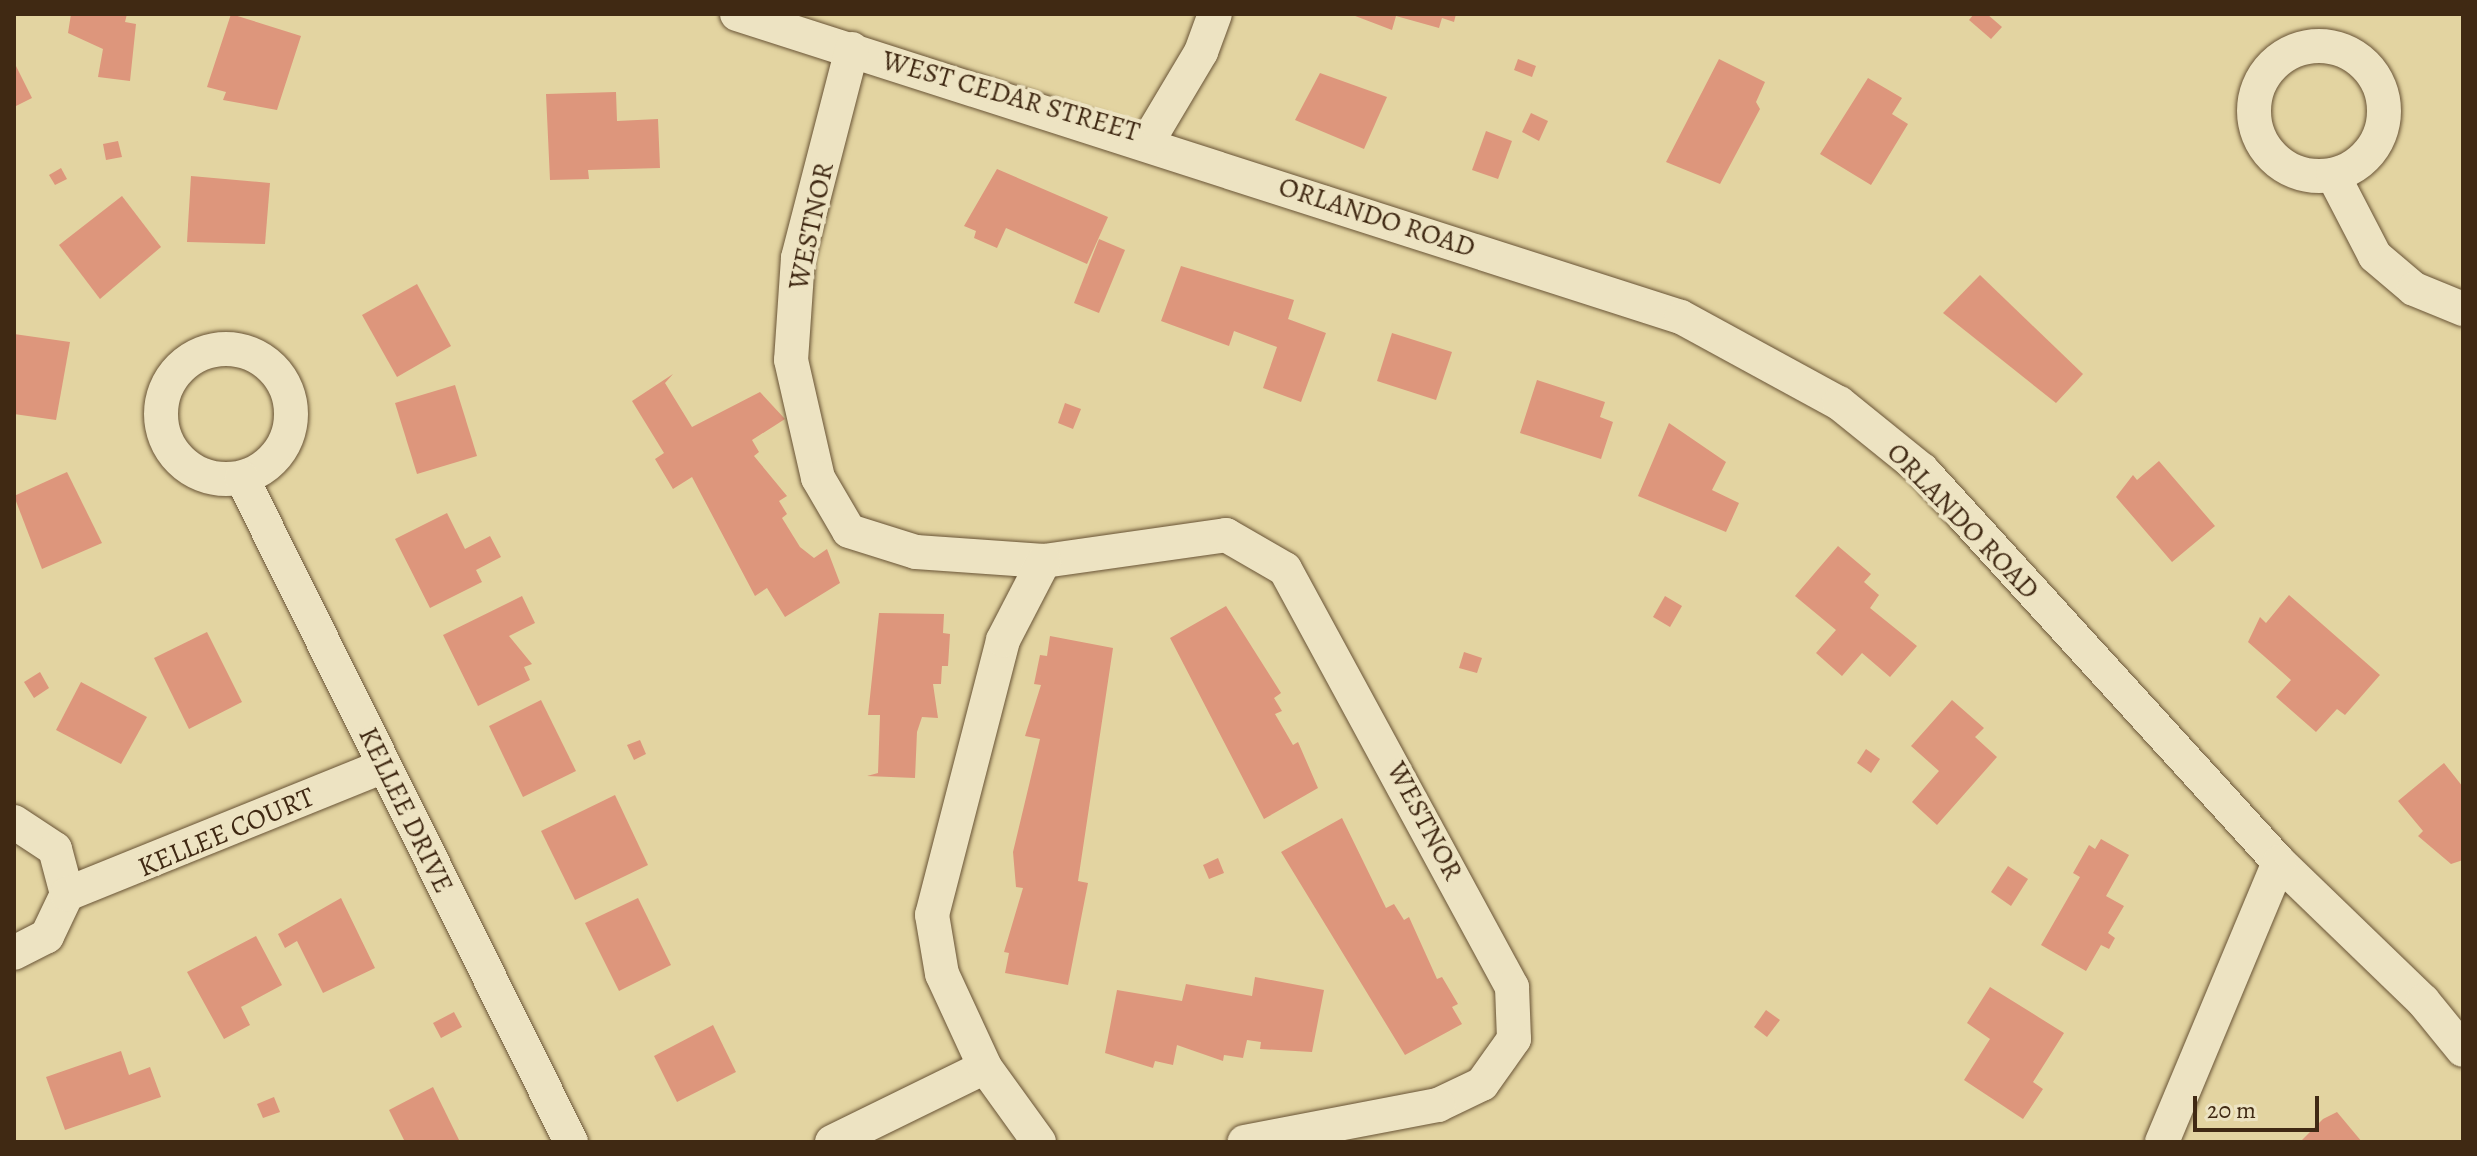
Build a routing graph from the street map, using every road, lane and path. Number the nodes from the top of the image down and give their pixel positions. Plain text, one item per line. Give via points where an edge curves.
1 (737, 14) edge
2 (1215, 14) edge
3 (852, 49) junction
4 (1148, 141) junction
5 (2333, 175) dead end
6 (2463, 309) edge
7 (242, 478) dead end
8 (1044, 561) junction
9 (384, 766) junction
10 (14, 822) edge
11 (2279, 862) junction
12 (67, 894) junction
13 (14, 953) edge
14 (2463, 1050) edge
15 (985, 1067) junction
16 (571, 1142) edge
17 (832, 1142) edge
18 (1039, 1142) edge
19 (1244, 1142) edge
20 (2162, 1142) edge

1 - 3 street, WEST CEDAR STREET
2 - 4 street, WEST CEDAR STREET via 1201,52
3 - 4 street, WEST CEDAR STREET
3 - 8 street, WESTNOR via 798,258 791,360 818,478 849,531 916,552
4 - 11 street, ORLANDO ROAD via 1681,317 1839,403 1922,470
5 - 6 street via 2375,256 2414,289
7 - 9 street, KELLEE DRIVE
8 - 15 street via 1003,640 932,915 942,974
8 - 19 street, WESTNOR via 1226,535 1285,569 1512,987 1514,1039 1482,1084 1438,1105
9 - 12 street, KELLEE COURT
9 - 16 street, KELLEE DRIVE
10 - 12 street via 55,849
11 - 14 street, ORLANDO ROAD via 2423,1001
11 - 20 street
12 - 13 street via 47,936
15 - 17 street
15 - 18 street

